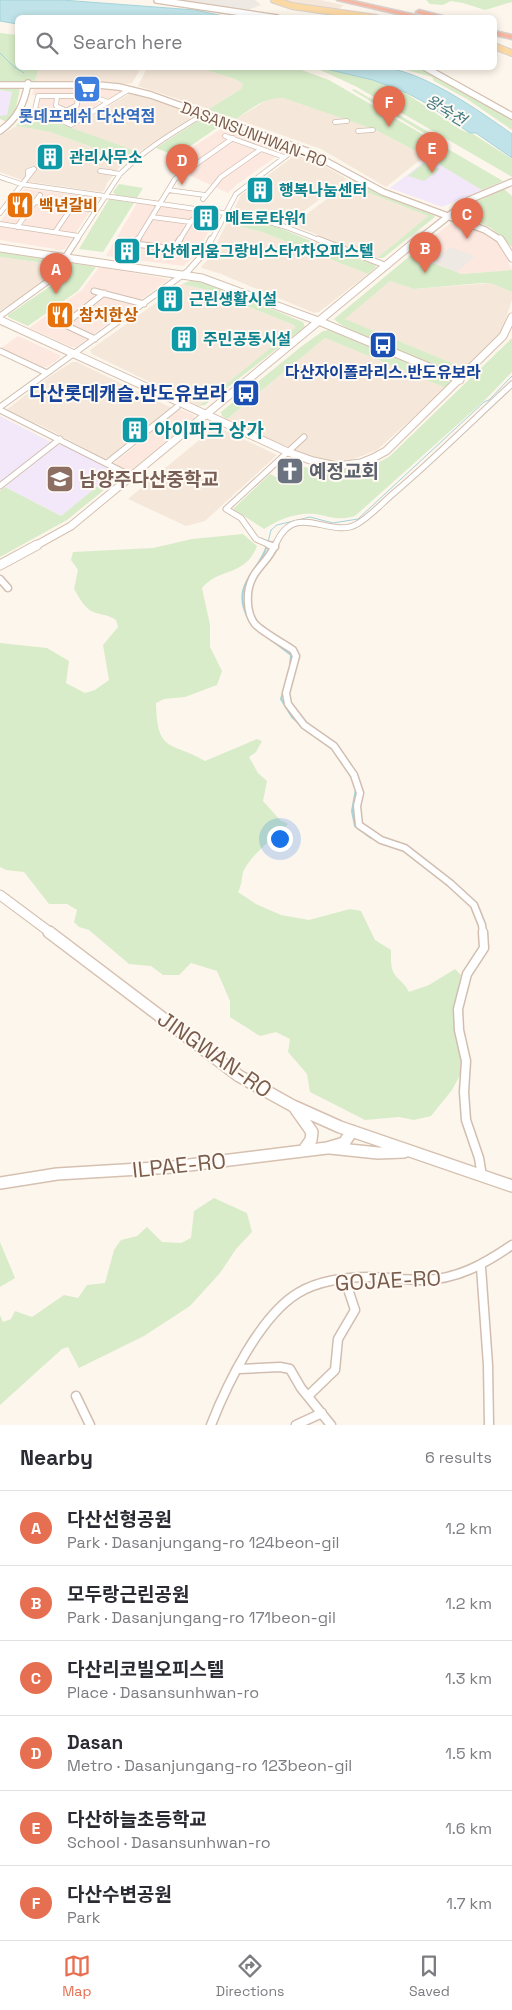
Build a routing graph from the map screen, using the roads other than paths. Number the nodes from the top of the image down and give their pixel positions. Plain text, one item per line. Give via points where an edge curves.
1 (157, 0) edge
2 (266, 0) edge
3 (274, 0) edge
4 (340, 0) edge
5 (359, 0) edge
6 (259, 15) edge
7 (336, 15) edge
8 (355, 15) edge
9 (412, 15) edge
10 (430, 15) edge
11 (497, 31) edge
12 (512, 34) edge
13 (497, 45) edge
14 (497, 46) edge
15 (512, 49) edge
16 (512, 53) edge
17 (430, 70) edge
18 (80, 82) junction
19 (0, 84) edge
20 (28, 84) junction
21 (130, 89) junction
22 (57, 96) junction
23 (78, 96) junction
24 (108, 102) junction
25 (67, 110) junction
26 (205, 113) junction
27 (512, 116) edge
28 (54, 118) junction
29 (348, 121) dead end
30 (335, 122) dead end
31 (358, 130) dead end
32 (373, 130) dead end
33 (0, 131) edge
34 (225, 136) dead end
35 (233, 138) junction
36 (298, 147) junction
37 (261, 149) junction
38 (284, 157) junction
39 (111, 172) dead end
40 (120, 174) junction
41 (28, 176) dead end
42 (0, 177) edge
43 (512, 182) edge
44 (21, 184) junction
45 (168, 190) junction
46 (40, 195) dead end
47 (105, 196) junction
48 (35, 202) junction
49 (160, 204) junction
50 (72, 207) junction
51 (96, 210) junction
52 (225, 212) junction
53 (0, 213) edge
54 (448, 215) junction
55 (152, 217) junction
56 (0, 224) edge
57 (18, 227) junction
58 (55, 232) junction
59 (79, 236) junction
60 (0, 243) edge
61 (128, 243) dead end
62 (135, 244) junction
63 (0, 248) edge
64 (174, 249) junction
65 (511, 250) edge
66 (204, 253) junction
67 (67, 256) junction
68 (512, 258) edge
69 (387, 266) junction
70 (186, 273) junction
71 (94, 290) dead end
72 (104, 293) junction
73 (144, 304) junction
74 (0, 316) edge
75 (512, 317) edge
76 (0, 320) edge
77 (59, 322) dead end
78 (321, 322) junction
79 (65, 324) junction
80 (512, 328) edge
81 (96, 339) junction
82 (0, 351) edge
83 (74, 354) junction
84 (47, 374) junction
85 (460, 380) junction
86 (512, 384) edge
87 (177, 404) junction
88 (0, 409) edge
89 (205, 415) junction
90 (304, 437) dead end
91 (60, 439) junction
92 (288, 452) junction
93 (106, 463) junction
94 (131, 476) junction
95 (0, 486) edge
96 (275, 547) junction
97 (0, 565) edge
98 (0, 579) edge
99 (8, 588) dead end
100 (0, 895) edge
101 (293, 1106) junction
102 (352, 1131) junction
103 (327, 1148) junction
104 (304, 1150) junction
105 (409, 1152) junction
106 (482, 1176) junction
107 (0, 1183) edge
108 (512, 1186) edge
109 (512, 1245) edge
110 (481, 1267) junction
111 (344, 1280) junction
112 (239, 1368) junction
113 (76, 1396) dead end
114 (308, 1396) junction
115 (322, 1413) junction
116 (90, 1425) edge
117 (211, 1425) edge
118 (296, 1425) edge
119 (331, 1425) edge
120 (489, 1425) edge

1 - 6 street
2 - 7 main road via 291,8
3 - 8 main road via 292,6
4 - 9 highway
5 - 10 highway
11 - 12 highway
13 - 15 main road
14 - 16 main road
17 - 27 street
18 - 20 street, DASANSUNHWAN-RO
18 - 21 street, DASANSUNHWAN-RO
18 - 23 street
18 - 26 street, DASANSUNHWAN-RO via 132,87
19 - 20 street, DASANSUNHWAN-RO
20 - 33 street via 21,112
21 - 24 street
21 - 26 street, DASANSUNHWAN-RO
22 - 23 street
22 - 25 street via 56,106
22 - 28 street via 38,96 35,110
23 - 24 street via 91,96
23 - 25 street via 77,105
24 - 28 street via 71,125
25 - 28 street
26 - 36 street, DASANSUNHWAN-RO
26 - 40 street via 140,155
26 - 54 street, DASANSUNHWAN-RO via 316,151 380,188
29 - 30 street
31 - 32 street
34 - 35 street
35 - 37 street
35 - 45 street via 184,171
36 - 38 street
36 - 54 street, DASANSUNHWAN-RO via 379,190
37 - 38 street
37 - 45 street via 218,179 204,197
38 - 52 street via 241,189
39 - 40 street
40 - 47 street
41 - 44 street
42 - 44 street
43 - 54 street via 469,200
44 - 47 street
44 - 53 street
45 - 49 street
46 - 48 street
47 - 49 street
47 - 51 street
48 - 50 street
48 - 57 street
49 - 52 street
49 - 55 street
50 - 51 street
50 - 58 street
51 - 59 street
52 - 66 street
52 - 69 street via 273,223
54 - 65 street, DASANSUNHWAN-RO via 490,232
54 - 69 street
55 - 62 street
55 - 64 street via 191,221
56 - 57 street
57 - 58 street
58 - 59 street
59 - 67 street
60 - 67 street
61 - 62 street
62 - 64 street
63 - 67 street
64 - 66 street
65 - 68 street, DASANSUNHWAN-RO
66 - 70 street
67 - 70 street
67 - 74 street via 47,283
69 - 78 street
70 - 73 street
70 - 78 street
71 - 72 street
72 - 73 street
72 - 79 street
73 - 81 street
75 - 85 street via 503,336
76 - 83 street
77 - 79 street
78 - 85 street
78 - 89 street
79 - 81 street
80 - 85 street via 493,352
81 - 83 street
82 - 84 street
83 - 84 street
83 - 87 street
84 - 88 street
85 - 92 street via 372,460 329,466
86 - 96 street via 356,525 338,528 305,521 279,535
87 - 89 street
87 - 93 street
88 - 91 street
89 - 92 street
89 - 94 street
90 - 92 street
91 - 93 street
91 - 95 street
92 - 96 street via 226,510 240,518 256,538
93 - 94 street
94 - 97 street via 71,526
96 - 106 street via 252,578 248,591 249,610 255,624 293,650 296,656 286,693 288,704 304,725 334,746 354,775 360,793 357,806 359,825 381,840 405,848 450,883 474,905 482,925 484,948 467,974 458,1009 466,1061 466,1120
98 - 99 street
100 - 101 street, JINGWAN-RO via 239,1076
101 - 102 street, JINGWAN-RO
101 - 104 street via 312,1132
102 - 103 street, ILPAE-RO via 344,1143
102 - 105 street, JINGWAN-RO
103 - 104 street, ILPAE-RO
103 - 105 street via 378,1153
104 - 107 street, ILPAE-RO via 173,1167 57,1174
105 - 106 street, JINGWAN-RO
106 - 108 street, JINGWAN-RO
109 - 110 street, GOJAE-RO
110 - 111 street, GOJAE-RO via 456,1276 423,1280 364,1277
110 - 120 street
111 - 112 street, GOJAE-RO via 327,1282 298,1293 270,1318
111 - 114 street via 355,1310 337,1343 335,1370
112 - 114 street via 288,1368
112 - 117 street, GOJAE-RO
113 - 116 street
114 - 115 street
115 - 118 street
115 - 119 street

